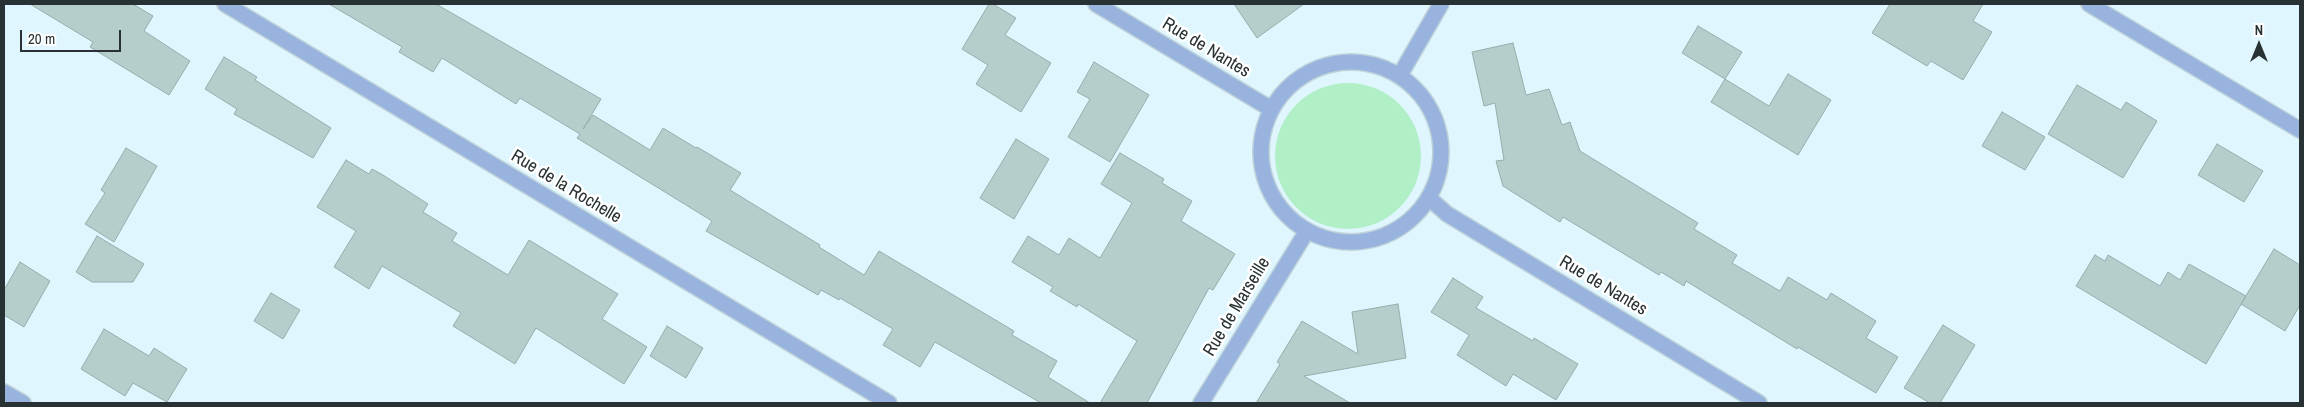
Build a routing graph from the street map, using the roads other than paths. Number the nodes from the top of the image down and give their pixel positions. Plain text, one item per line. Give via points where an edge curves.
1 (225, 4) edge
2 (1096, 4) edge
3 (1441, 4) edge
4 (2089, 4) edge
5 (1400, 75) junction
6 (1271, 109) junction
7 (2300, 130) edge
8 (1429, 198) junction
9 (1307, 231) junction
10 (4, 392) edge
11 (23, 403) edge
12 (889, 403) edge
13 (1201, 403) edge
14 (1759, 403) edge

1 - 12 street, Rue de la Rochelle
2 - 6 street, Rue de Nantes
3 - 5 street
4 - 7 street
5 - 6 street via 1356,62 1330,64 1306,74
5 - 8 street via 1423,98 1436,121 1441,147 1439,173
6 - 9 street via 1262,136 1261,164 1269,191 1285,214
8 - 9 street via 1411,219 1396,230 1361,242 1333,241
8 - 14 street, Rue de Nantes via 1454,218
9 - 13 street, Rue de Marseille
10 - 11 street

